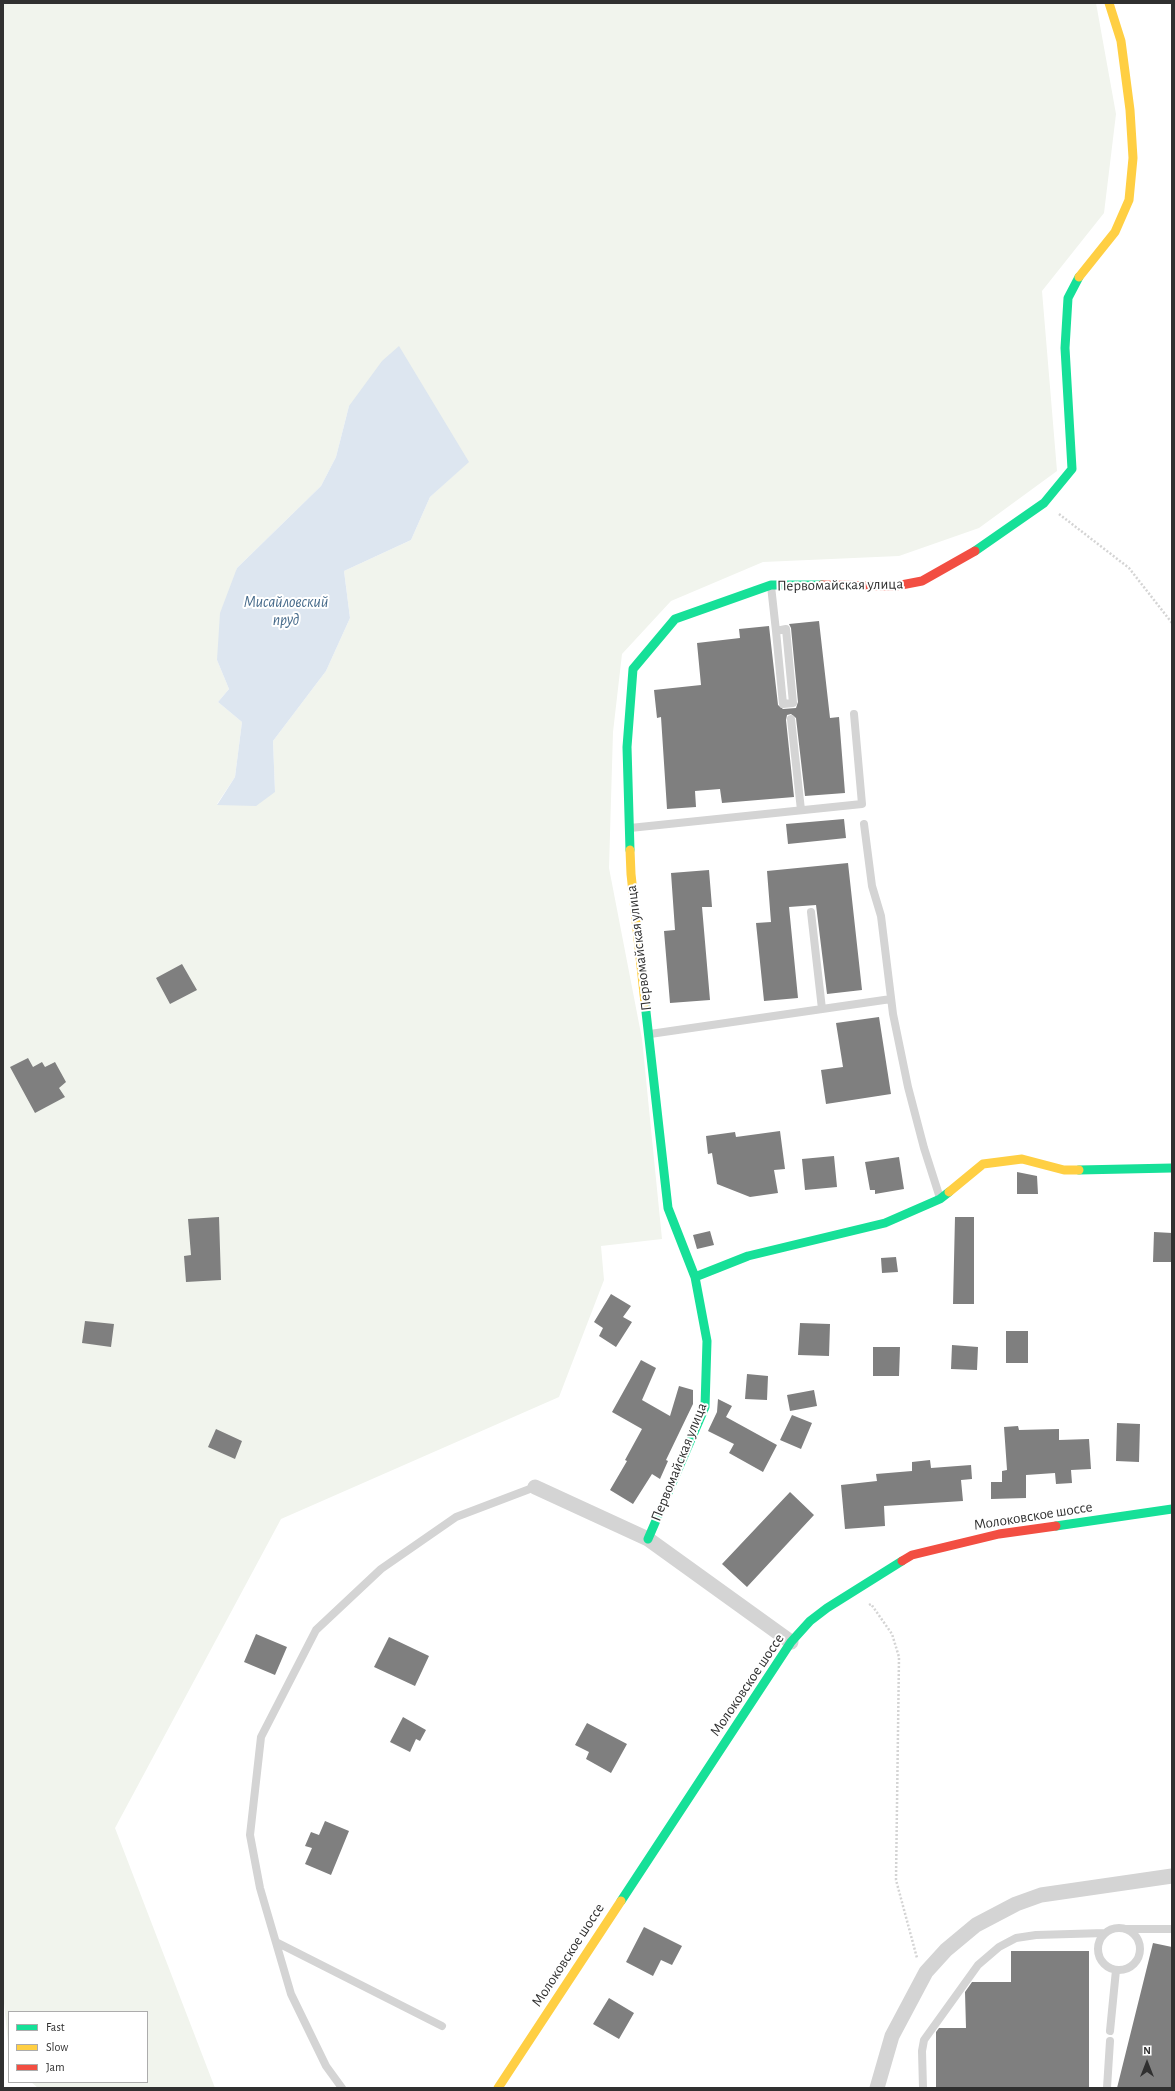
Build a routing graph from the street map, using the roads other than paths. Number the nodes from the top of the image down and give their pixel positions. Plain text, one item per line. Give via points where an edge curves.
1 (1109, 3) edge
2 (771, 585) junction
3 (776, 631) junction
4 (854, 714) dead end
5 (791, 719) dead end
6 (801, 810) junction
7 (864, 824) dead end
8 (629, 828) junction
9 (810, 912) dead end
10 (891, 999) junction
11 (822, 1009) junction
12 (649, 1034) junction
13 (1172, 1168) edge
14 (940, 1199) junction
15 (695, 1277) junction
16 (535, 1487) joint
17 (1172, 1509) edge
18 (648, 1539) junction
19 (791, 1642) junction
20 (1172, 1876) edge
21 (1126, 1929) junction
22 (1172, 1929) edge
23 (1105, 1933) junction
24 (276, 1942) junction
25 (1116, 1970) junction
26 (442, 2026) dead end
27 (1110, 2031) dead end
28 (1110, 2041) dead end
29 (342, 2088) edge
30 (498, 2088) edge
31 (877, 2088) edge
32 (923, 2088) edge
33 (1107, 2088) edge

1 - 2 street, Первомайская улица via 1121,41 1133,158 1129,200 1115,232 1080,276 1068,298 1065,348 1072,468 1044,503 983,546 922,581 896,586
2 - 3 lane
2 - 8 street, Первомайская улица via 675,619 633,669 626,747
3 - 3 lane via 783,704 794,703 786,630
4 - 6 lane via 862,804
5 - 6 lane
6 - 8 lane
7 - 10 lane via 872,886 882,916
8 - 12 street, Первомайская улица via 631,874
9 - 11 lane
10 - 11 lane
10 - 14 lane via 908,1087
11 - 12 lane
12 - 15 street, Первомайская улица via 668,1208
13 - 14 street via 1064,1170 1022,1159 983,1164
14 - 15 street via 884,1223 748,1256
15 - 18 street, Первомайская улица via 707,1341 705,1407
16 - 18 street
16 - 24 lane via 456,1517 382,1569 316,1630 261,1737 250,1835 260,1888
17 - 19 street, Молоковское шоссе via 999,1534 912,1555 827,1608 810,1621
18 - 19 street, Первомайская улица
19 - 30 street, Молоковское шоссе
20 - 31 street via 1041,1895 1016,1904 976,1925 946,1950 926,1972 892,2036
21 - 22 lane
21 - 23 lane via 1118,1928
21 - 25 lane via 1137,1938 1140,1953 1133,1965 1127,1969
23 - 25 lane via 1100,1939 1098,1954 1106,1966
23 - 32 lane via 1016,1938 983,1960 924,2040
24 - 26 lane
24 - 29 lane via 291,1994 326,2066
25 - 27 lane
28 - 33 lane

